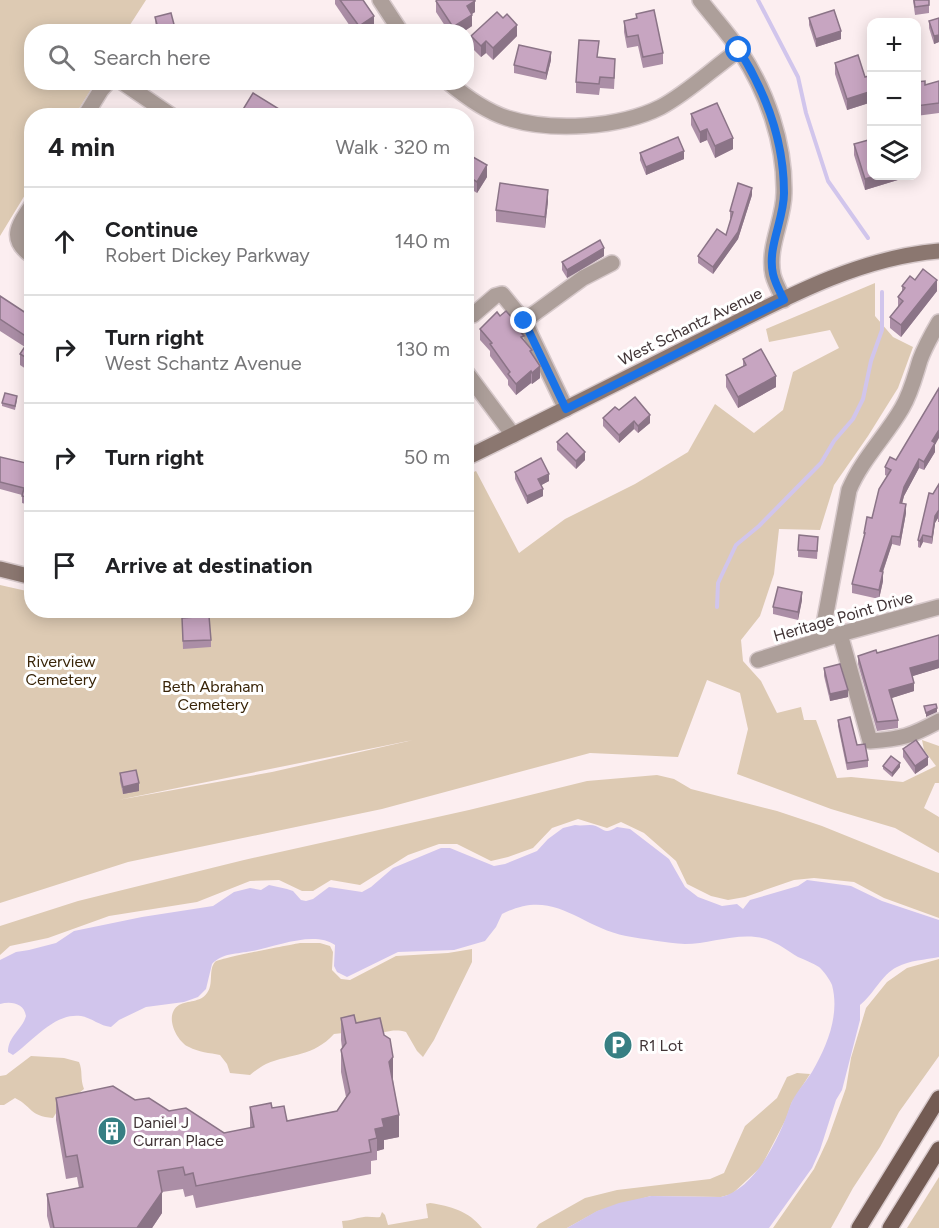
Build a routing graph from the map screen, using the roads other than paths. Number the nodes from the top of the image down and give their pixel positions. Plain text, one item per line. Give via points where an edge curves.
1 (380, 0) edge
2 (700, 0) edge
3 (396, 24) edge
4 (739, 50) junction
5 (101, 90) edge
6 (135, 90) edge
7 (459, 90) edge
8 (90, 108) edge
9 (160, 108) edge
10 (24, 219) edge
11 (24, 249) edge
12 (939, 251) edge
13 (612, 263) dead end
14 (784, 300) junction
15 (474, 314) edge
16 (524, 321) junction
17 (939, 322) edge
18 (474, 383) edge
19 (566, 409) junction
20 (513, 435) junction
21 (474, 454) edge
22 (0, 569) edge
23 (24, 575) edge
24 (939, 607) edge
25 (840, 634) junction
26 (824, 639) junction
27 (758, 660) dead end
28 (939, 721) edge
29 (939, 1098) edge
30 (939, 1149) edge
31 (859, 1228) edge
32 (890, 1228) edge

1 - 3 street
2 - 4 street
4 - 7 street via 663,105 620,121 590,125 531,123 484,108
4 - 14 street via 765,98 781,155 784,194 772,262
5 - 8 street
6 - 9 street
10 - 11 street via 17,239
12 - 14 main road, West Schantz Avenue via 861,267
13 - 16 street via 583,278
14 - 19 main road, West Schantz Avenue
15 - 16 street via 502,294
16 - 19 street
17 - 26 street via 902,408 864,461 849,490
18 - 20 street
19 - 20 main road, West Schantz Avenue
20 - 21 main road, West Schantz Avenue
22 - 23 main road
24 - 25 street, Heritage Point Drive
25 - 26 street, Heritage Point Drive
25 - 28 street via 870,741 912,735
26 - 27 street, Heritage Point Drive
29 - 31 main road
30 - 32 main road

